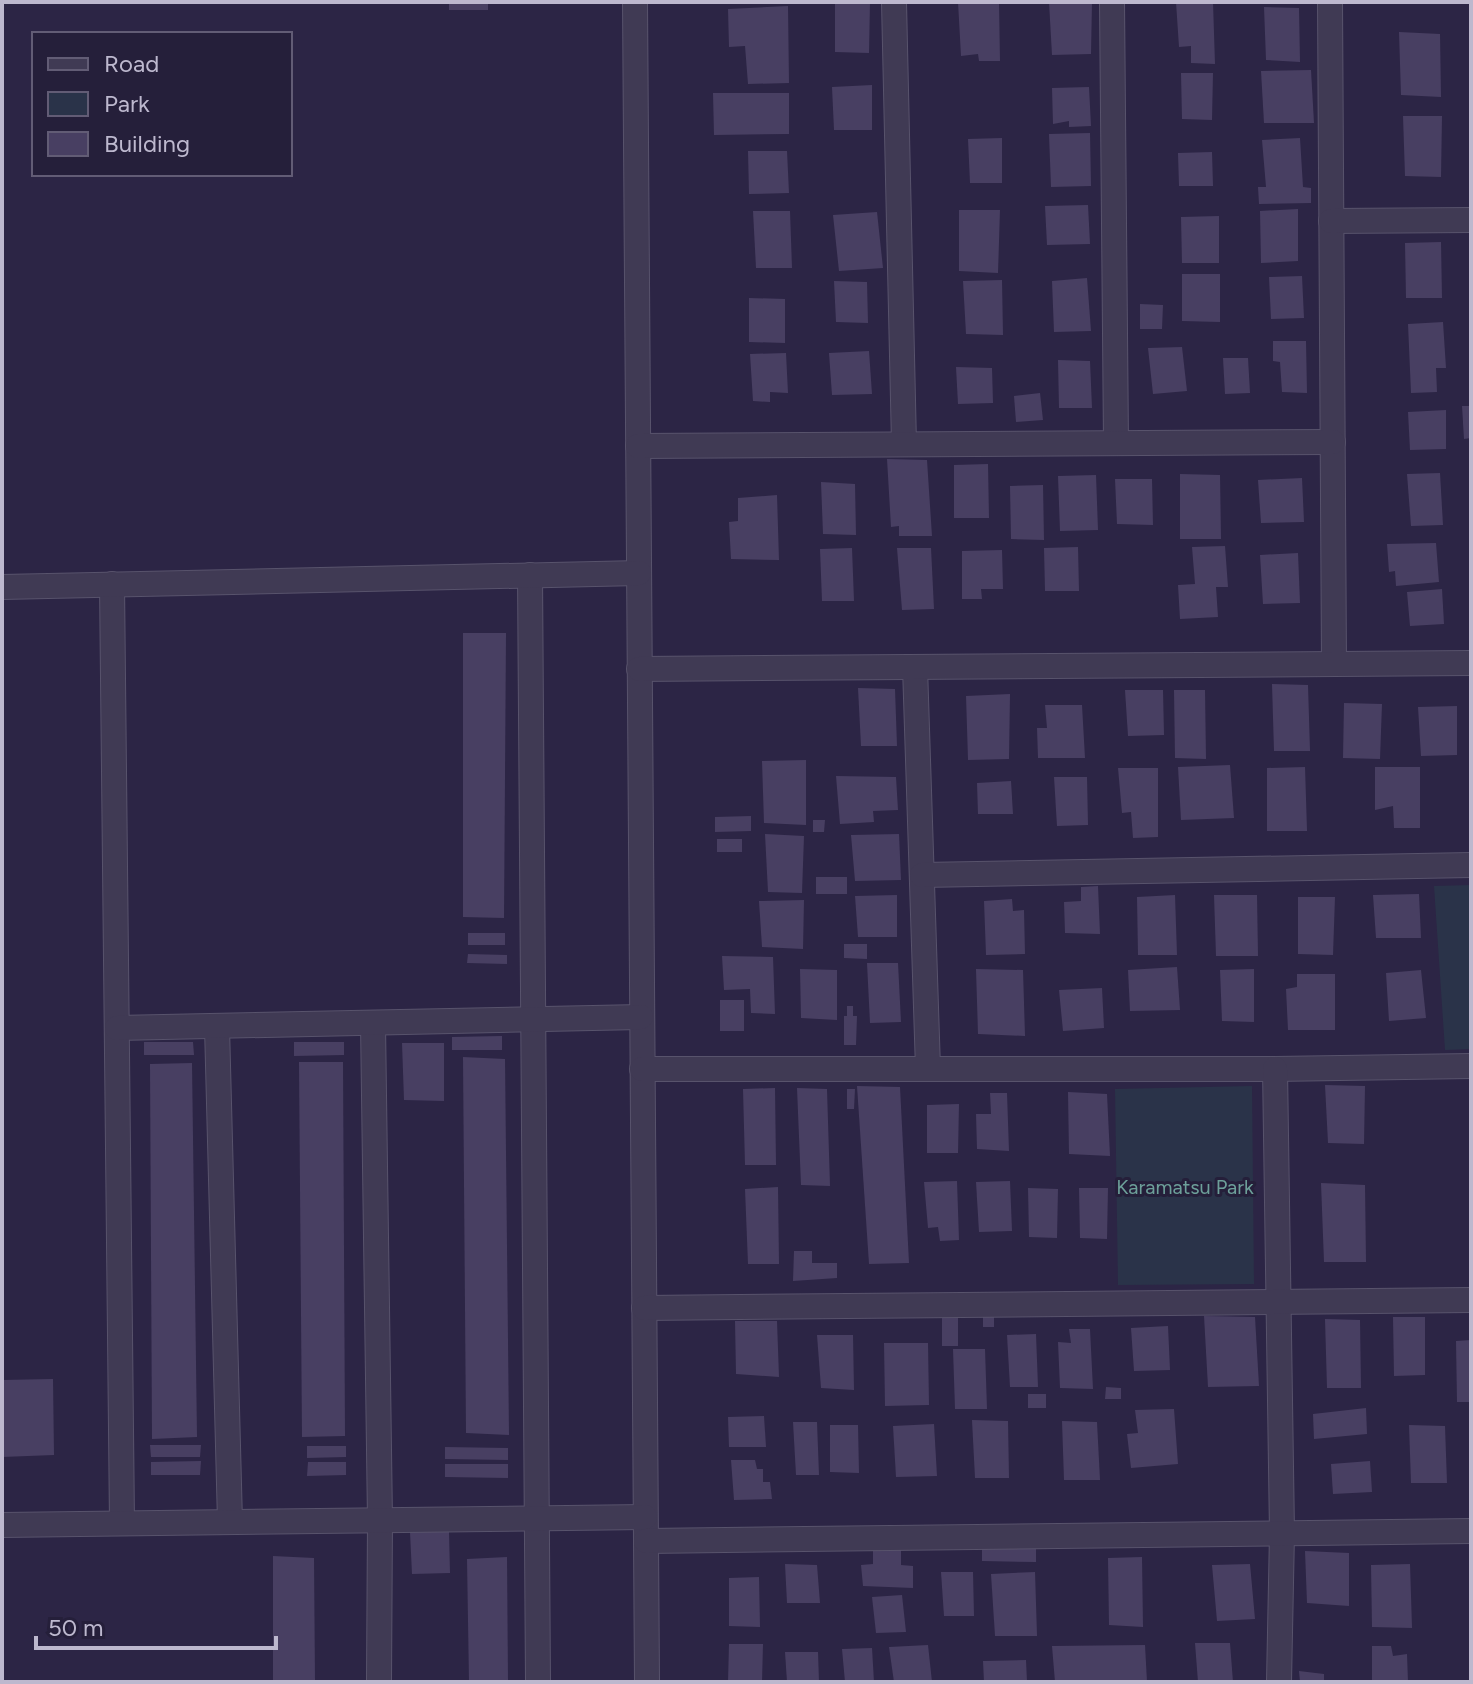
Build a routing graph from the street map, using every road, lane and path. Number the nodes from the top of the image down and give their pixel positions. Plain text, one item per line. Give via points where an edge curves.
1 (635, 2) edge
2 (894, 2) edge
3 (1112, 2) edge
4 (1330, 2) edge
5 (1471, 220) edge
6 (1331, 221) junction
7 (1333, 442) junction
8 (1116, 443) junction
9 (904, 444) junction
10 (638, 446) junction
11 (639, 573) junction
12 (530, 575) junction
13 (112, 584) junction
14 (2, 587) edge
15 (1471, 663) edge
16 (1334, 664) junction
17 (915, 667) junction
18 (639, 669) junction
19 (1471, 865) edge
20 (922, 875) junction
21 (641, 1017) junction
22 (533, 1021) junction
23 (373, 1024) junction
24 (217, 1027) junction
25 (117, 1028) junction
26 (1471, 1066) edge
27 (642, 1069) junction
28 (928, 1069) junction
29 (1275, 1069) junction
30 (1471, 1300) edge
31 (1279, 1301) junction
32 (644, 1308) junction
33 (645, 1517) junction
34 (537, 1518) junction
35 (380, 1520) junction
36 (230, 1522) junction
37 (122, 1523) junction
38 (2, 1525) edge
39 (1471, 1531) edge
40 (1282, 1533) junction
41 (646, 1541) junction
42 (379, 1682) edge
43 (538, 1682) edge
44 (647, 1682) edge
45 (1279, 1682) edge

1 - 10 street
2 - 9 street
3 - 8 street
4 - 6 street
5 - 6 street
6 - 7 street
7 - 8 street
7 - 16 street
8 - 9 street
9 - 10 street
10 - 11 street
11 - 12 street
11 - 18 street
12 - 13 street
12 - 22 street
13 - 14 street
13 - 25 street
15 - 16 street
16 - 17 street
17 - 18 street
17 - 20 street
18 - 21 street
19 - 20 street
20 - 28 street
21 - 22 street
21 - 27 street
22 - 23 street
22 - 34 street
23 - 24 street
23 - 35 street
24 - 25 street
24 - 36 street
25 - 37 street
26 - 29 street
27 - 28 street
27 - 32 street
28 - 29 street
29 - 31 street
30 - 31 street
31 - 32 street
31 - 40 street
32 - 33 street
33 - 34 street
33 - 41 street
34 - 35 street
34 - 43 street
35 - 36 street
35 - 42 street
36 - 37 street
37 - 38 street
39 - 40 street
40 - 41 street
40 - 45 street
41 - 44 street

